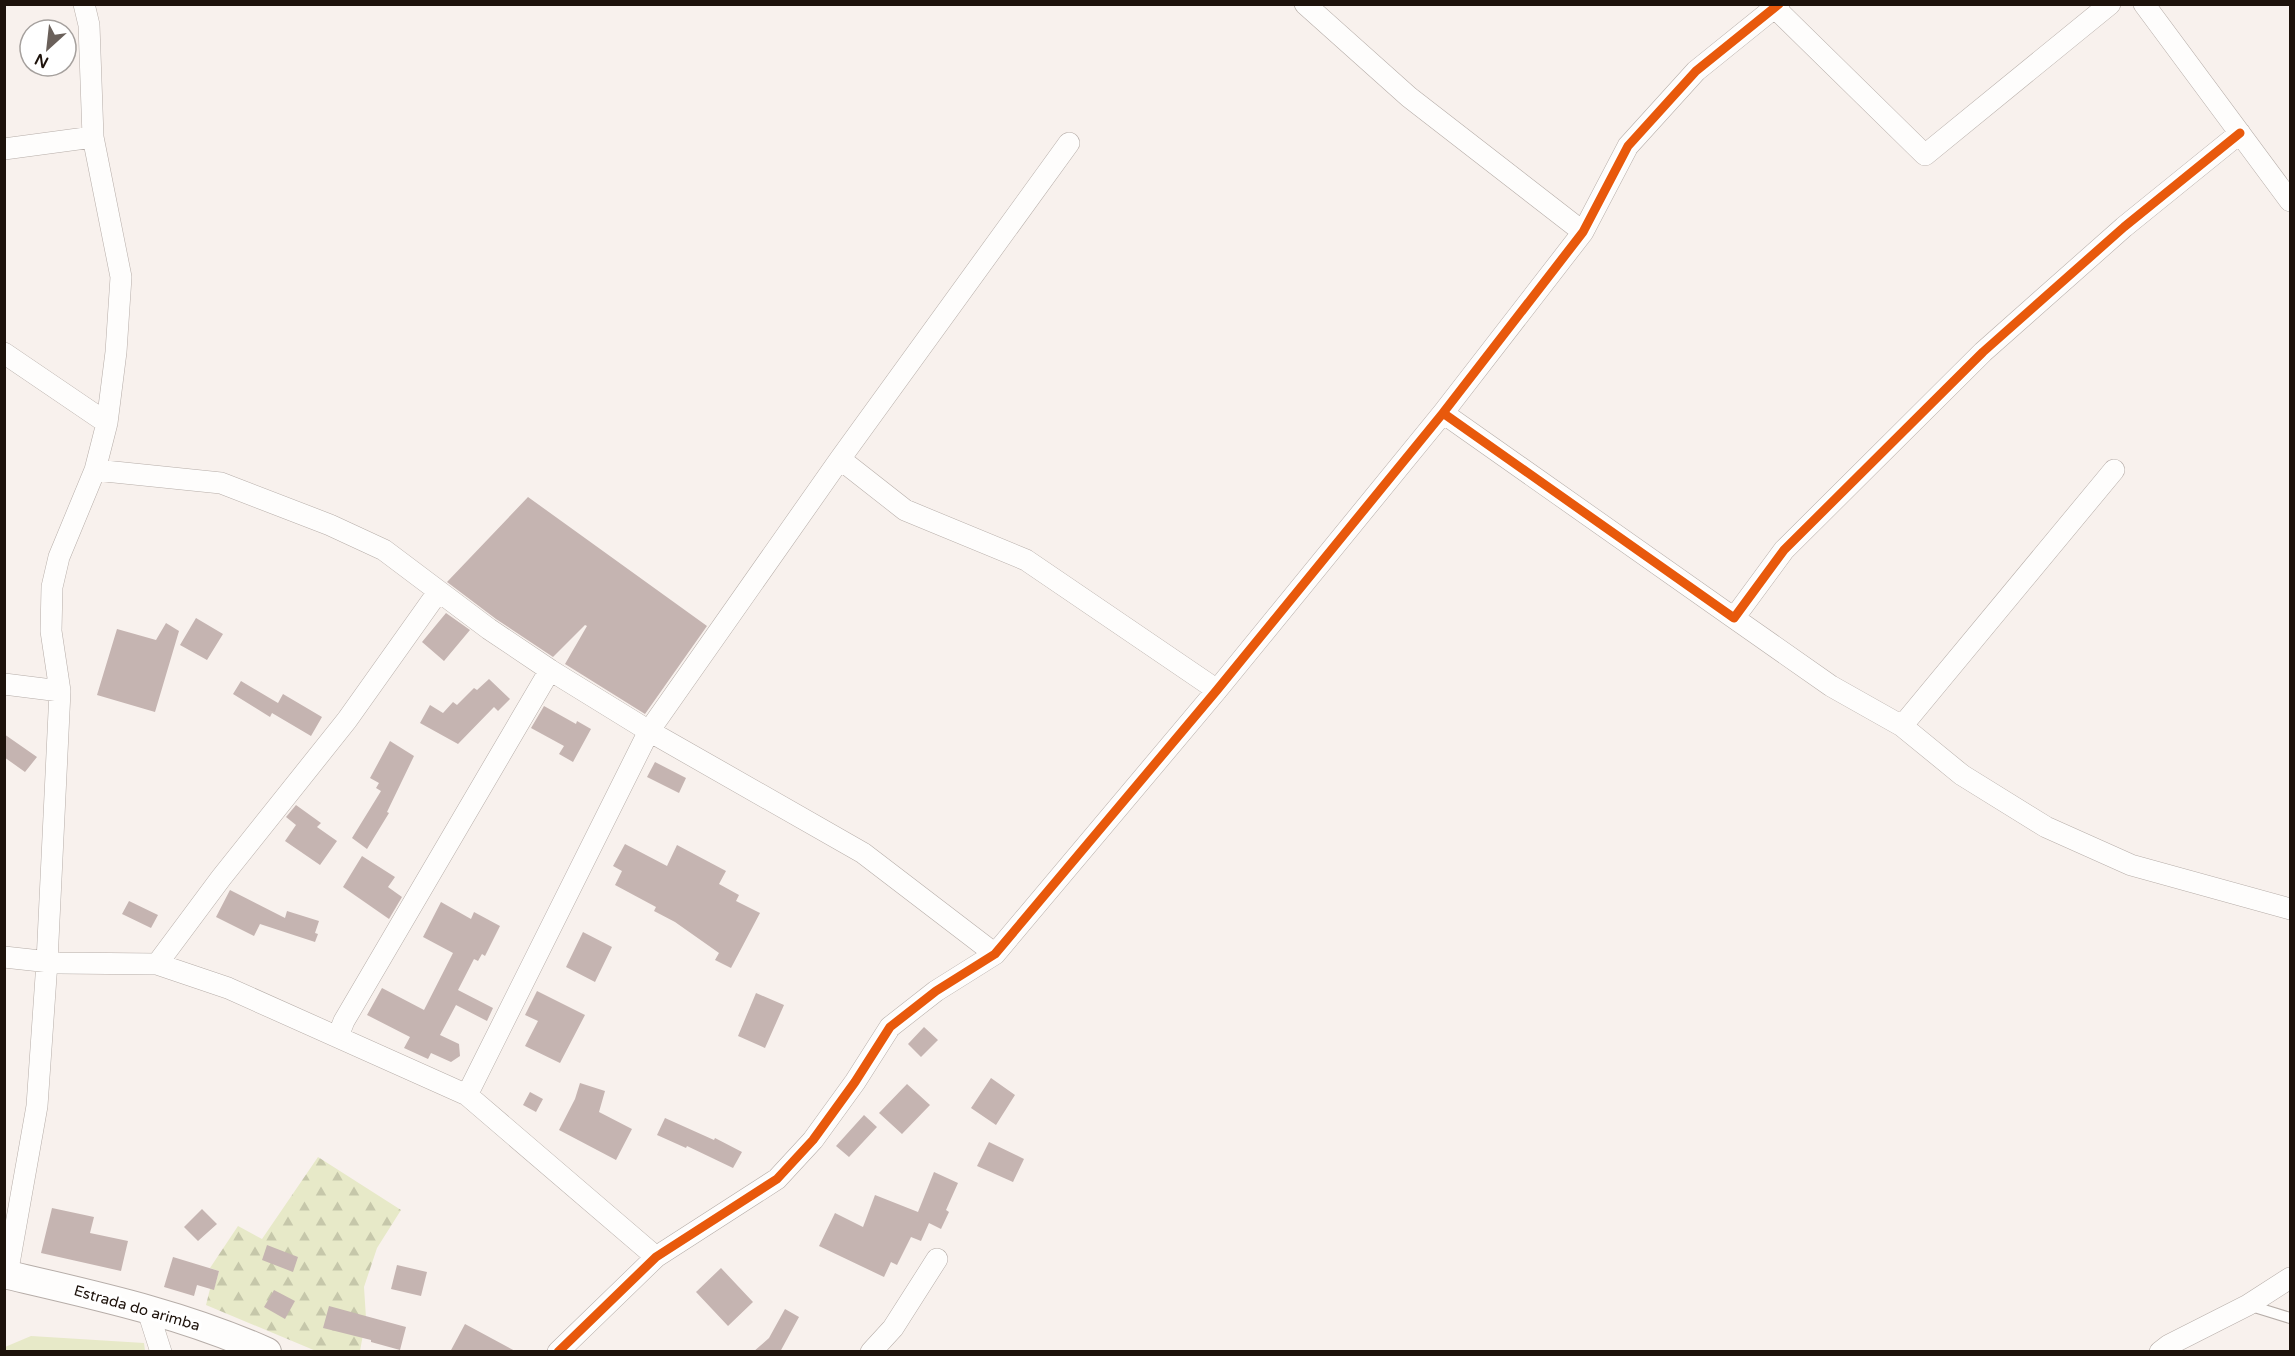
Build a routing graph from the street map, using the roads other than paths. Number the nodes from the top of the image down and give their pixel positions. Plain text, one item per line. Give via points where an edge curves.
1 (84, 4) edge
2 (1305, 4) edge
3 (2110, 4) edge
4 (2144, 4) edge
5 (1775, 5) edge
6 (2240, 133) junction
7 (93, 137) junction
8 (1069, 143) dead end
9 (4, 149) edge
10 (2290, 201) edge
11 (1583, 232) junction
12 (4, 353) edge
13 (1443, 413) junction
14 (107, 423) junction
15 (840, 459) junction
16 (95, 470) junction
17 (2114, 470) dead end
18 (438, 592) junction
19 (1734, 618) junction
20 (550, 670) junction
21 (4, 684) edge
22 (1217, 690) junction
23 (60, 691) junction
24 (1902, 726) junction
25 (649, 731) junction
26 (2290, 909) edge
27 (995, 954) junction
28 (4, 957) edge
29 (47, 962) junction
30 (157, 964) junction
31 (338, 1036) junction
32 (467, 1095) junction
33 (656, 1257) junction
34 (937, 1259) dead end
35 (6, 1275) edge
36 (2290, 1278) edge
37 (2248, 1305) junction
38 (147, 1308) junction
39 (2290, 1318) edge
40 (255, 1349) edge
41 (161, 1352) edge
42 (558, 1352) edge
43 (871, 1352) edge
44 (2160, 1352) edge

1 - 7 street via 89,25
2 - 11 street via 1409,96
3 - 5 street via 1925,155
4 - 6 street
5 - 11 street via 1696,71 1629,146
6 - 10 street
6 - 19 street via 2124,227 1983,352 1784,550
7 - 9 street
7 - 14 street via 121,278
8 - 15 street
11 - 13 street
12 - 14 street
13 - 19 street
13 - 22 street
14 - 16 street
15 - 22 street via 905,510 1026,560
15 - 25 street
16 - 18 street via 221,483 384,550
16 - 23 street via 59,557 52,587 51,630
17 - 24 street
18 - 20 street
18 - 30 street via 347,720
19 - 24 street via 1831,686
20 - 25 street
20 - 31 street
21 - 23 street
22 - 27 street
23 - 29 street
24 - 26 street via 1962,776 2046,827 2131,865
25 - 27 street via 863,853
25 - 32 street
27 - 33 street via 936,991 890,1027 813,1140 777,1179
28 - 29 street
29 - 30 street
29 - 35 street via 37,1106
30 - 31 street via 228,988
31 - 32 street
32 - 33 street
33 - 42 street
34 - 43 street via 893,1328
35 - 38 main road, Estrada do arimba
36 - 37 street
37 - 39 lane
37 - 44 street
38 - 40 main road, Estrada do arimba via 200,1324
38 - 41 street

